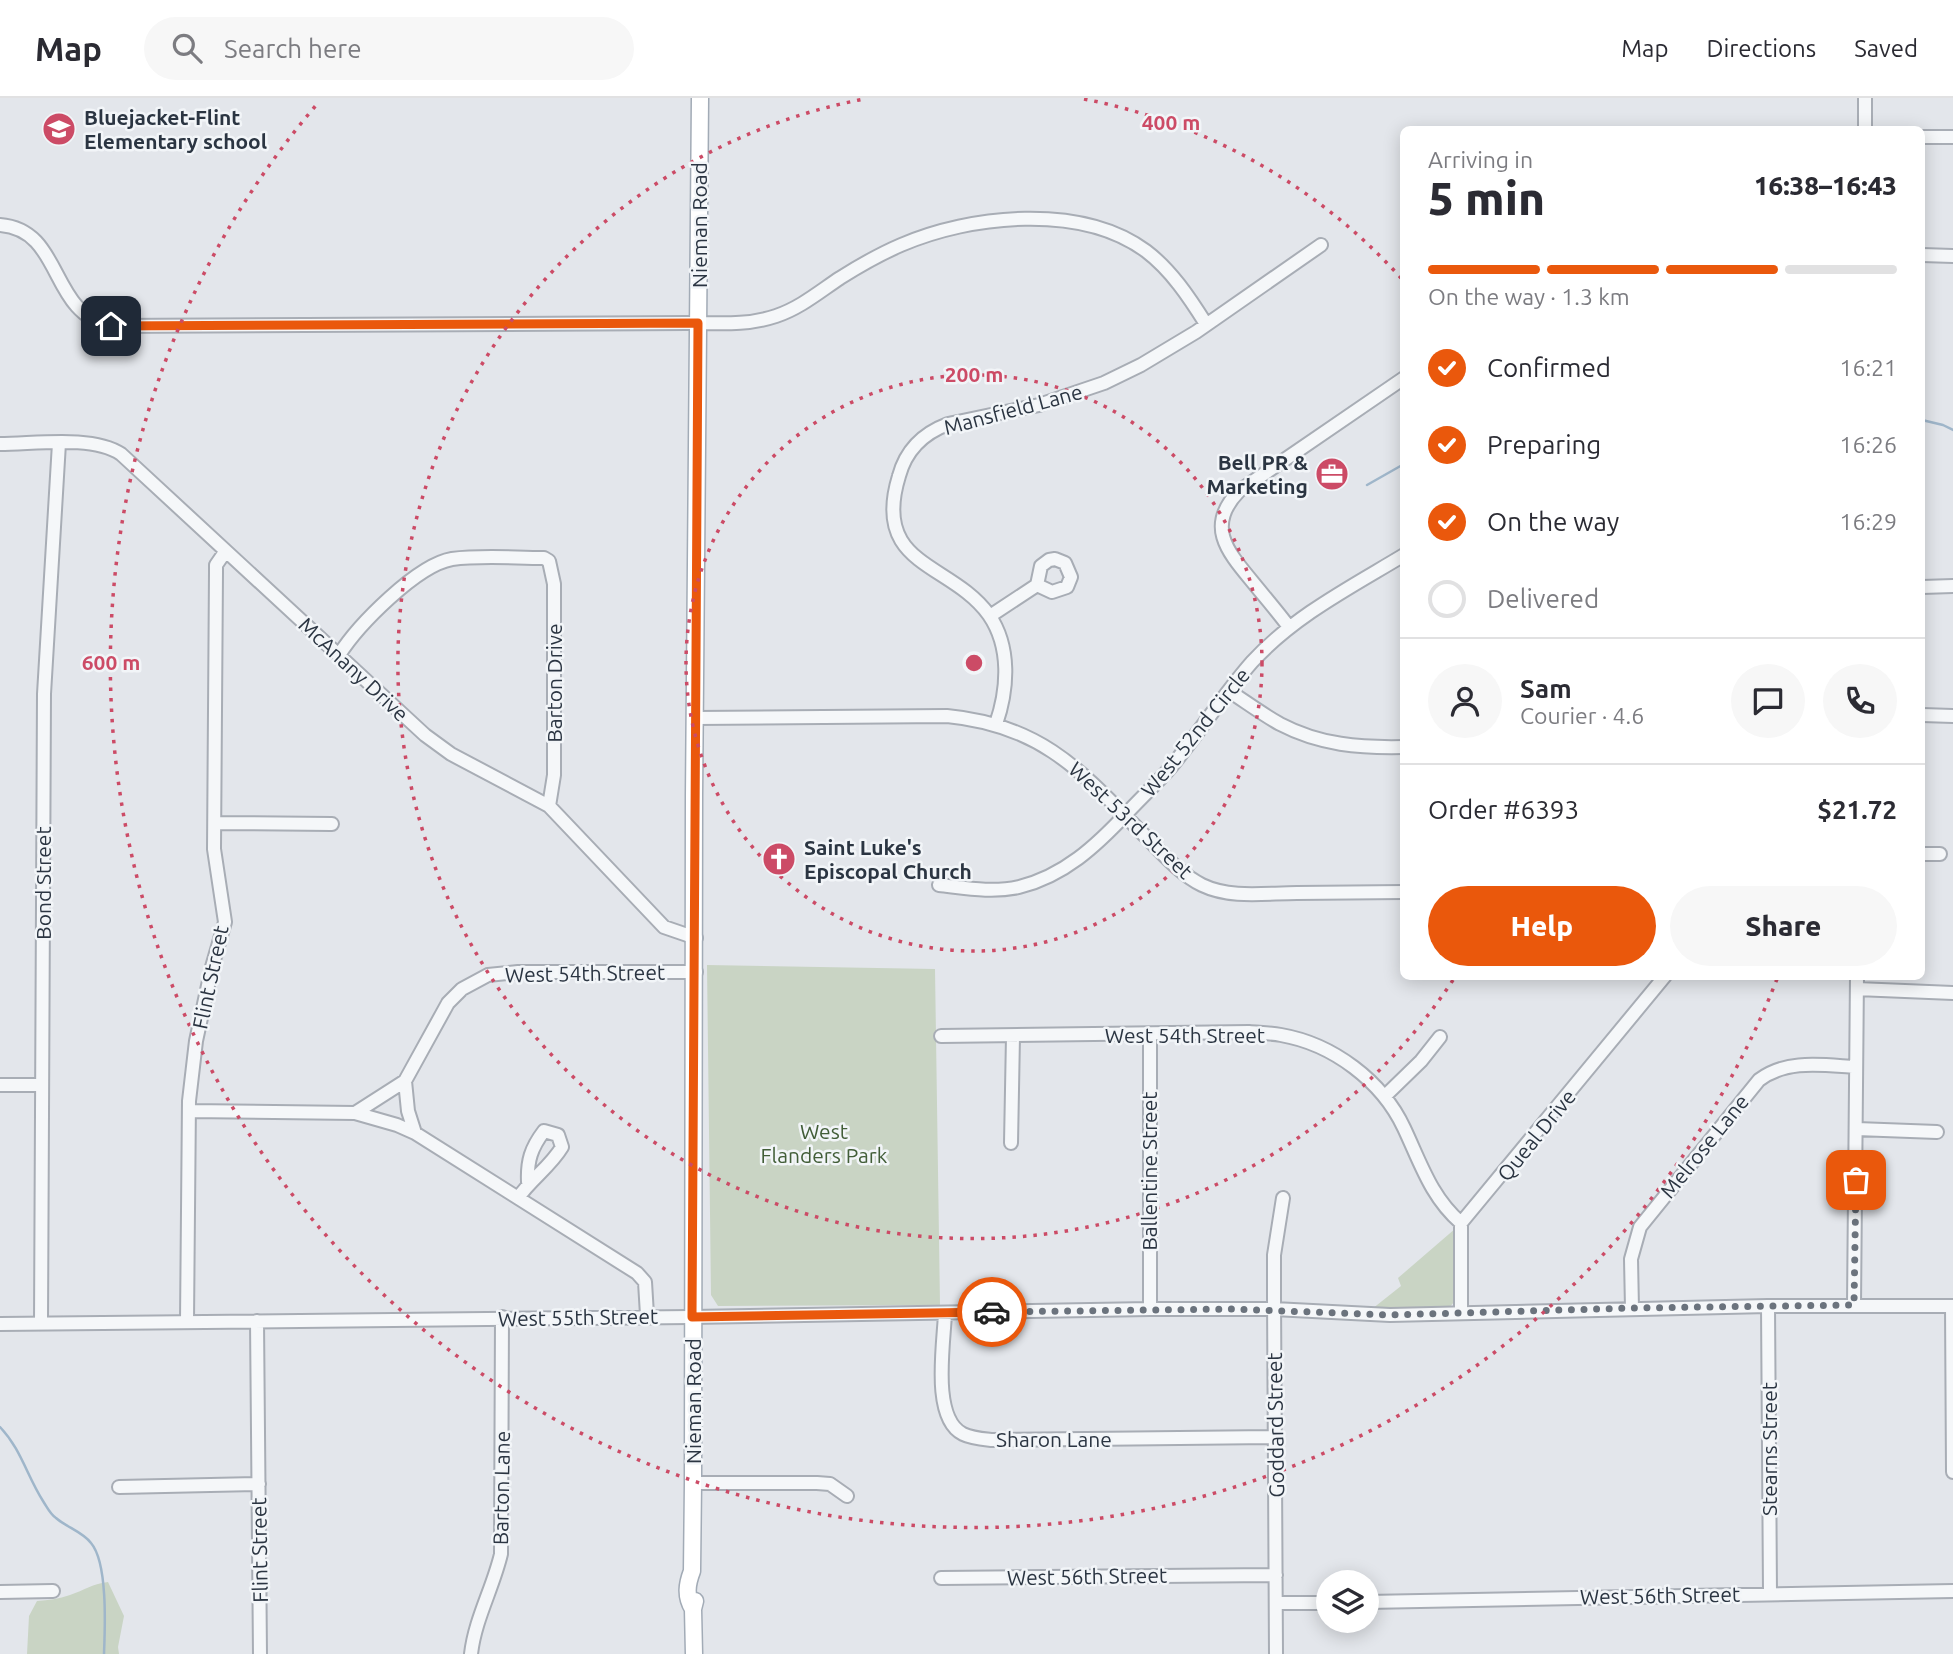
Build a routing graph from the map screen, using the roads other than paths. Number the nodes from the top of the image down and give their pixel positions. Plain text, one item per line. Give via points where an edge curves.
1 (700, 98) edge
2 (1865, 98) edge
3 (1865, 126) edge
4 (1925, 137) edge
5 (1953, 137) edge
6 (0, 225) edge
7 (1321, 245) dead end
8 (1925, 255) edge
9 (1953, 256) edge
10 (698, 323) junction
11 (1206, 324) junction
12 (1400, 381) edge
13 (59, 443) junction
14 (0, 444) edge
15 (225, 552) junction
16 (1400, 558) edge
17 (1037, 585) dead end
18 (1953, 586) edge
19 (1925, 587) edge
20 (990, 616) junction
21 (1289, 627) junction
22 (339, 655) junction
23 (1229, 691) junction
24 (1925, 715) edge
25 (1953, 716) edge
26 (696, 718) junction
27 (996, 724) junction
28 (1400, 747) edge
29 (549, 806) junction
30 (1125, 816) junction
31 (215, 823) junction
32 (332, 824) dead end
33 (1925, 854) edge
34 (1940, 854) dead end
35 (939, 885) dead end
36 (1400, 892) edge
37 (695, 938) junction
38 (696, 972) junction
39 (1662, 980) edge
40 (1857, 983) edge
41 (1953, 993) edge
42 (1150, 1034) junction
43 (941, 1036) dead end
44 (1013, 1036) junction
45 (1440, 1037) dead end
46 (1855, 1067) junction
47 (405, 1081) junction
48 (0, 1085) edge
49 (42, 1085) junction
50 (1385, 1096) junction
51 (189, 1111) junction
52 (355, 1113) junction
53 (1857, 1129) junction
54 (1937, 1132) dead end
55 (415, 1133) junction
56 (1012, 1143) dead end
57 (528, 1182) dead end
58 (518, 1198) junction
59 (1283, 1198) dead end
60 (1461, 1223) junction
61 (1854, 1305) junction
62 (1768, 1306) junction
63 (1952, 1306) edge
64 (1632, 1308) junction
65 (1150, 1309) junction
66 (1274, 1310) junction
67 (945, 1313) junction
68 (1461, 1313) junction
69 (647, 1315) junction
70 (502, 1317) junction
71 (692, 1317) junction
72 (187, 1321) junction
73 (257, 1321) junction
74 (41, 1323) junction
75 (0, 1324) edge
76 (1275, 1437) junction
77 (1953, 1472) edge
78 (693, 1483) junction
79 (259, 1485) junction
80 (119, 1487) dead end
81 (847, 1496) dead end
82 (1276, 1575) junction
83 (941, 1578) dead end
84 (53, 1591) dead end
85 (1953, 1591) edge
86 (0, 1592) edge
87 (1770, 1593) junction
88 (1316, 1602) edge
89 (1379, 1602) edge
90 (1276, 1604) junction
91 (260, 1654) edge
92 (471, 1654) edge
93 (694, 1654) edge
94 (1276, 1654) edge

1 - 10 main road, Nieman Road
2 - 3 street
4 - 5 street
6 - 10 street via 16,228 37,242 74,305 84,315 111,326
7 - 11 street, Mansfield Lane
8 - 9 street
10 - 11 street via 747,323 777,316 802,305 863,264 931,234 992,222 1040,220 1093,226 1131,241 1170,273
10 - 26 main road, Nieman Road
11 - 20 street, Mansfield Lane via 1104,383 1040,405 948,424 929,433 910,451 894,493 901,539 918,560 972,597
12 - 21 street via 1239,491 1222,515 1227,549
13 - 14 street, McAnany Drive
13 - 15 street, McAnany Drive via 111,447
13 - 49 street, Bond Street via 44,694
15 - 22 street, McAnany Drive
15 - 31 street, Flint Street via 216,565
16 - 21 street, West 52nd Circle
17 - 20 street
18 - 19 street
20 - 27 street, Mansfield Lane via 1006,673
21 - 23 street, West 52nd Circle
22 - 29 street, McAnany Drive via 451,754
22 - 29 street, Barton Drive via 365,623 420,572 434,565 465,558 549,561 554,584 554,775
23 - 28 street via 1314,738 1357,747
23 - 30 street, West 52nd Circle via 1170,768
24 - 25 street
26 - 27 street, West 53rd Street via 947,716
26 - 37 main road, Nieman Road
27 - 30 street, West 53rd Street via 1063,757
29 - 37 street, McAnany Drive via 664,927
30 - 35 street, West 52nd Circle via 1093,848 1049,876 1000,890
30 - 36 street, West 53rd Street via 1181,872 1220,892
31 - 32 street
31 - 51 street, Flint Street via 215,868 225,922 196,1041
33 - 34 street
37 - 38 main road, Nieman Road
38 - 47 street, West 54th Street via 510,972 477,979 447,1003
38 - 71 main road, Nieman Road
39 - 60 street, Queal Drive
40 - 41 street
40 - 46 street
42 - 44 street, West 54th Street
42 - 50 street, West 54th Street via 1281,1035 1325,1050
42 - 65 street, Ballentine Street
43 - 44 street, West 54th Street
44 - 56 street
45 - 50 street
46 - 53 street
46 - 64 street, Melrose Lane via 1795,1065 1759,1080 1640,1227 1631,1259
47 - 52 street, West 54th Street
47 - 55 street
48 - 49 street
49 - 74 street, Bond Street
50 - 60 street, West 54th Street via 1435,1195
51 - 52 street
51 - 72 street, Flint Street
52 - 55 street
53 - 54 street
53 - 61 street
55 - 58 street
57 - 58 street
58 - 69 street via 637,1273 645,1282
59 - 66 street, Goddard Street via 1274,1255
60 - 68 street
61 - 62 street, West 55th Street
61 - 63 street, West 55th Street
62 - 64 street, West 55th Street
62 - 87 street, Stearns Street
63 - 77 street
64 - 68 street, West 55th Street
65 - 66 street, West 55th Street
65 - 67 street, West 55th Street
66 - 68 street, West 55th Street
66 - 76 street, Goddard Street
67 - 71 street, West 55th Street
67 - 76 street, Sharon Lane via 943,1403 949,1423 963,1434 990,1440
69 - 70 street, West 55th Street
69 - 71 street, West 55th Street
70 - 73 street, West 55th Street
70 - 92 street, Barton Lane via 501,1554
71 - 78 main road, Nieman Road
72 - 73 street, West 55th Street
72 - 74 street, West 55th Street
73 - 79 street, Flint Street
74 - 75 street, West 55th Street
76 - 82 street, Goddard Street
78 - 81 street via 830,1484
78 - 93 main road, Nieman Road
79 - 80 street
79 - 91 street, Flint Street
82 - 83 street, West 56th Street
82 - 90 street, Goddard Street
84 - 86 street
85 - 87 street, West 56th Street
87 - 89 street, West 56th Street
88 - 90 street
90 - 94 street, Goddard Street

